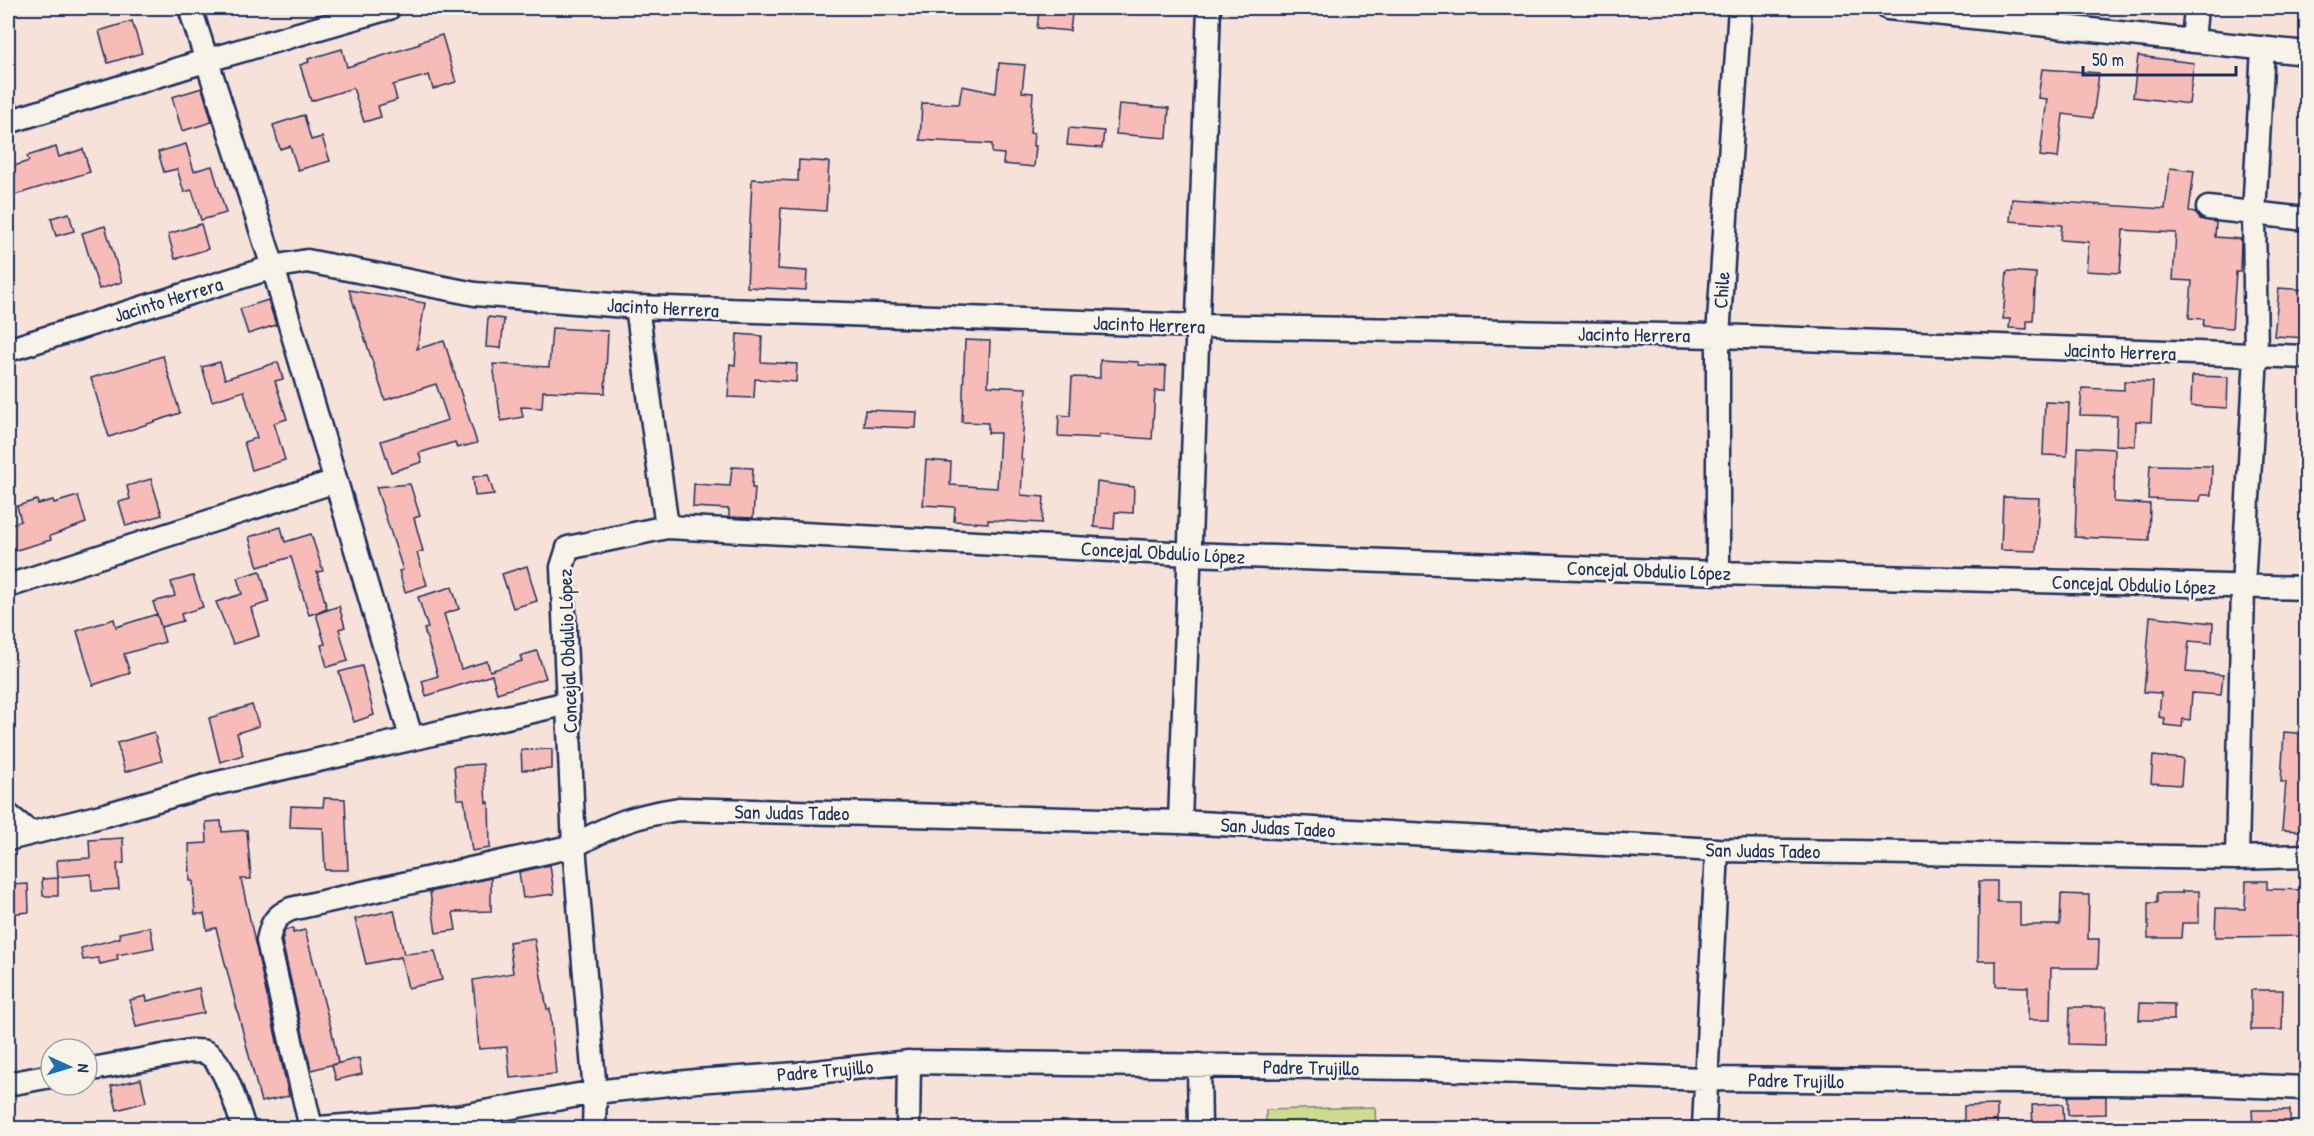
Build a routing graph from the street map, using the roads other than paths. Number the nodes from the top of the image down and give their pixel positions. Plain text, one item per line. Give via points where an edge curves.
1 (190, 8) edge
2 (389, 8) edge
3 (1209, 8) edge
4 (1740, 8) edge
5 (1888, 8) edge
6 (2196, 8) edge
7 (2193, 41) junction
8 (2264, 48) junction
9 (2307, 53) edge
10 (208, 60) junction
11 (8, 122) edge
12 (2208, 208) dead end
13 (2254, 214) junction
14 (2307, 219) edge
15 (273, 267) junction
16 (637, 307) junction
17 (1199, 326) junction
18 (1718, 336) junction
19 (8, 350) edge
20 (2256, 356) junction
21 (2307, 357) edge
22 (336, 481) junction
23 (667, 527) junction
24 (1190, 554) junction
25 (1718, 573) junction
26 (8, 586) edge
27 (2243, 587) junction
28 (2307, 588) edge
29 (568, 703) junction
30 (411, 737) junction
31 (8, 815) edge
32 (1180, 822) junction
33 (30, 833) junction
34 (8, 839) edge
35 (574, 846) junction
36 (1717, 850) junction
37 (2307, 856) edge
38 (2237, 858) junction
39 (909, 1062) junction
40 (1199, 1065) junction
41 (99, 1068) edge
42 (39, 1078) edge
43 (1706, 1079) junction
44 (8, 1084) edge
45 (2307, 1088) edge
46 (595, 1092) junction
47 (244, 1128) edge
48 (311, 1128) edge
49 (319, 1128) edge
50 (594, 1128) edge
51 (908, 1128) edge
52 (1200, 1128) edge
53 (1704, 1128) edge

1 - 10 street
2 - 10 street
3 - 17 street
4 - 18 street, Chile
5 - 7 street
6 - 7 street
7 - 8 street
8 - 9 street
8 - 13 street
10 - 11 street
10 - 15 street
12 - 13 street
13 - 14 street
13 - 20 street
15 - 16 street, Jacinto Herrera via 307,261 475,294
15 - 19 street, Jacinto Herrera
15 - 22 street
16 - 17 street, Jacinto Herrera
16 - 23 street
17 - 18 street, Jacinto Herrera
17 - 24 street
18 - 20 street, Jacinto Herrera
18 - 25 street, Chile
20 - 21 street, Jacinto Herrera
20 - 27 street
22 - 26 street
22 - 30 street
23 - 24 street, Concejal Obdulio López
23 - 29 street, Concejal Obdulio López via 568,548 562,567
24 - 25 street, Concejal Obdulio López
24 - 32 street
25 - 27 street, Concejal Obdulio López
27 - 28 street, Concejal Obdulio López
27 - 38 street
29 - 30 street
29 - 35 street, Concejal Obdulio López
30 - 33 street
31 - 33 street
32 - 35 street, San Judas Tadeo via 679,809 641,815 608,826
32 - 36 street, San Judas Tadeo
33 - 34 street
35 - 46 street, Concejal Obdulio López
35 - 48 street, San Judas Tadeo via 291,909 279,915 271,926 268,941
36 - 38 street, San Judas Tadeo
36 - 43 street
37 - 38 street, San Judas Tadeo
39 - 40 street, Padre Trujillo
39 - 46 street, Padre Trujillo
39 - 51 street
40 - 43 street, Padre Trujillo
40 - 52 street
41 - 47 street via 190,1051 205,1052 217,1061
42 - 44 street
43 - 45 street, Padre Trujillo
43 - 53 street
46 - 49 street, Padre Trujillo via 457,1117
46 - 50 street, Concejal Obdulio López

